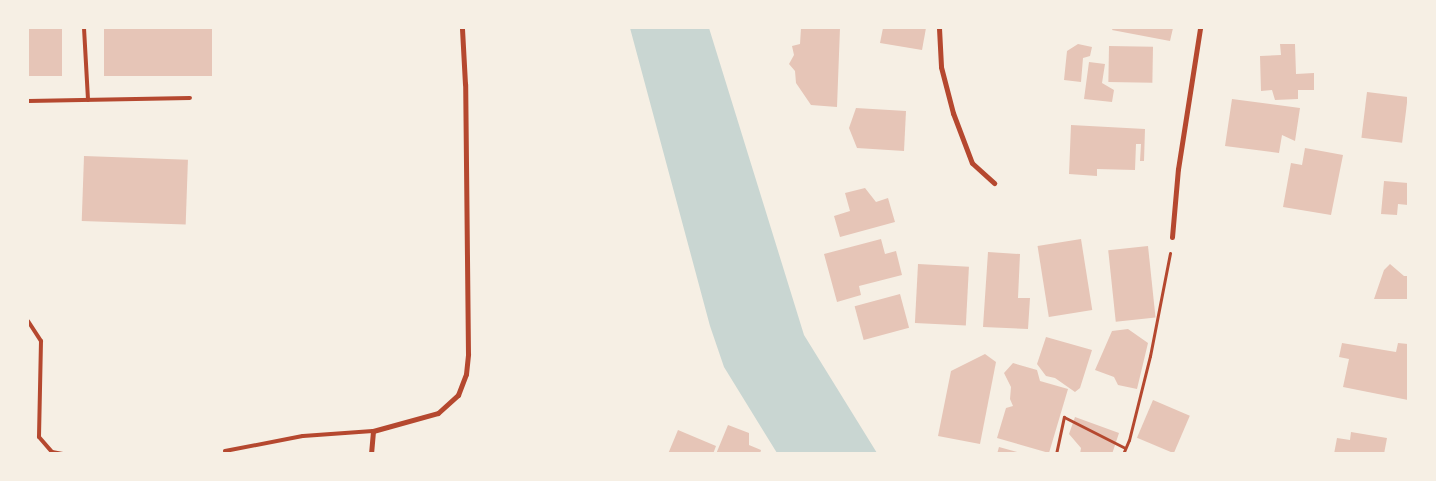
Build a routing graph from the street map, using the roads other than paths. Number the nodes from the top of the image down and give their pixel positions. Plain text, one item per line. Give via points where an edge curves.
1 (84, 28) edge
2 (462, 28) edge
3 (939, 28) edge
4 (1200, 28) edge
5 (190, 98) dead end
6 (88, 100) junction
7 (28, 101) edge
8 (994, 183) dead end
9 (1172, 237) road end
10 (28, 320) edge
11 (373, 431) junction
12 (225, 451) dead end
13 (63, 454) edge
14 (371, 454) edge

1 - 6 lane
2 - 11 street via 466,134 466,374 458,395 438,414
3 - 8 street via 941,67 953,114 972,163
4 - 9 street via 1178,169
5 - 6 lane
6 - 7 lane
10 - 13 lane via 41,341 39,437 52,452
11 - 12 lane via 303,436
11 - 14 street

